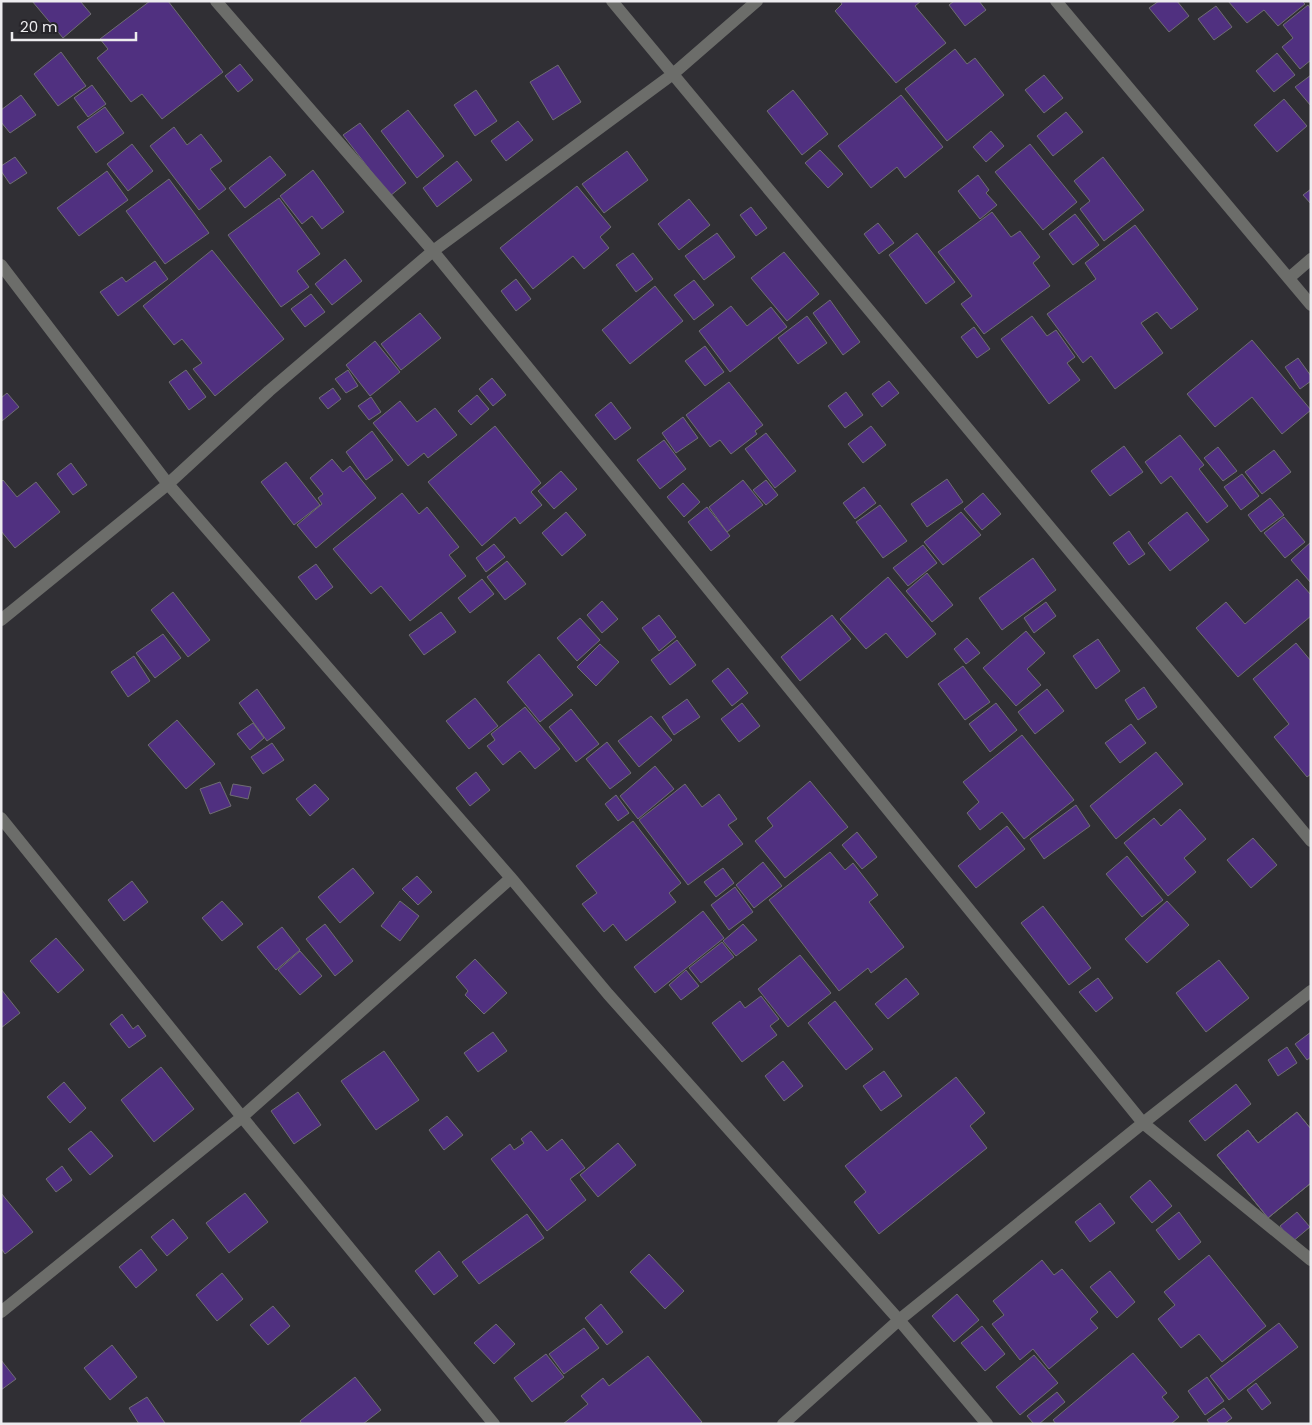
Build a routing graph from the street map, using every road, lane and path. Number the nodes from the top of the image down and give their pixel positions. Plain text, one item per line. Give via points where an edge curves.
1 (216, 1) edge
2 (612, 1) edge
3 (757, 1) edge
4 (1056, 1) edge
5 (673, 74) junction
6 (433, 251) junction
7 (1311, 259) edge
8 (1, 265) edge
9 (1288, 278) junction
10 (1311, 305) edge
11 (168, 484) junction
12 (1, 620) edge
13 (1, 818) edge
14 (1311, 841) edge
15 (511, 878) junction
16 (1311, 991) edge
17 (242, 1117) junction
18 (1143, 1123) junction
19 (1311, 1260) edge
20 (1, 1312) edge
21 (899, 1320) junction
22 (494, 1424) edge
23 (783, 1424) edge
24 (987, 1424) edge

1 - 6 street
2 - 5 street
3 - 5 street
4 - 9 street
5 - 6 street
5 - 14 street
6 - 11 street via 269,391
6 - 18 street
7 - 9 street
8 - 11 street
9 - 10 street
11 - 12 street
11 - 15 street
13 - 17 street
15 - 17 street
15 - 21 street via 608,994
16 - 18 street
17 - 20 street
17 - 22 street
18 - 19 street
18 - 21 street
21 - 23 street
21 - 24 street

